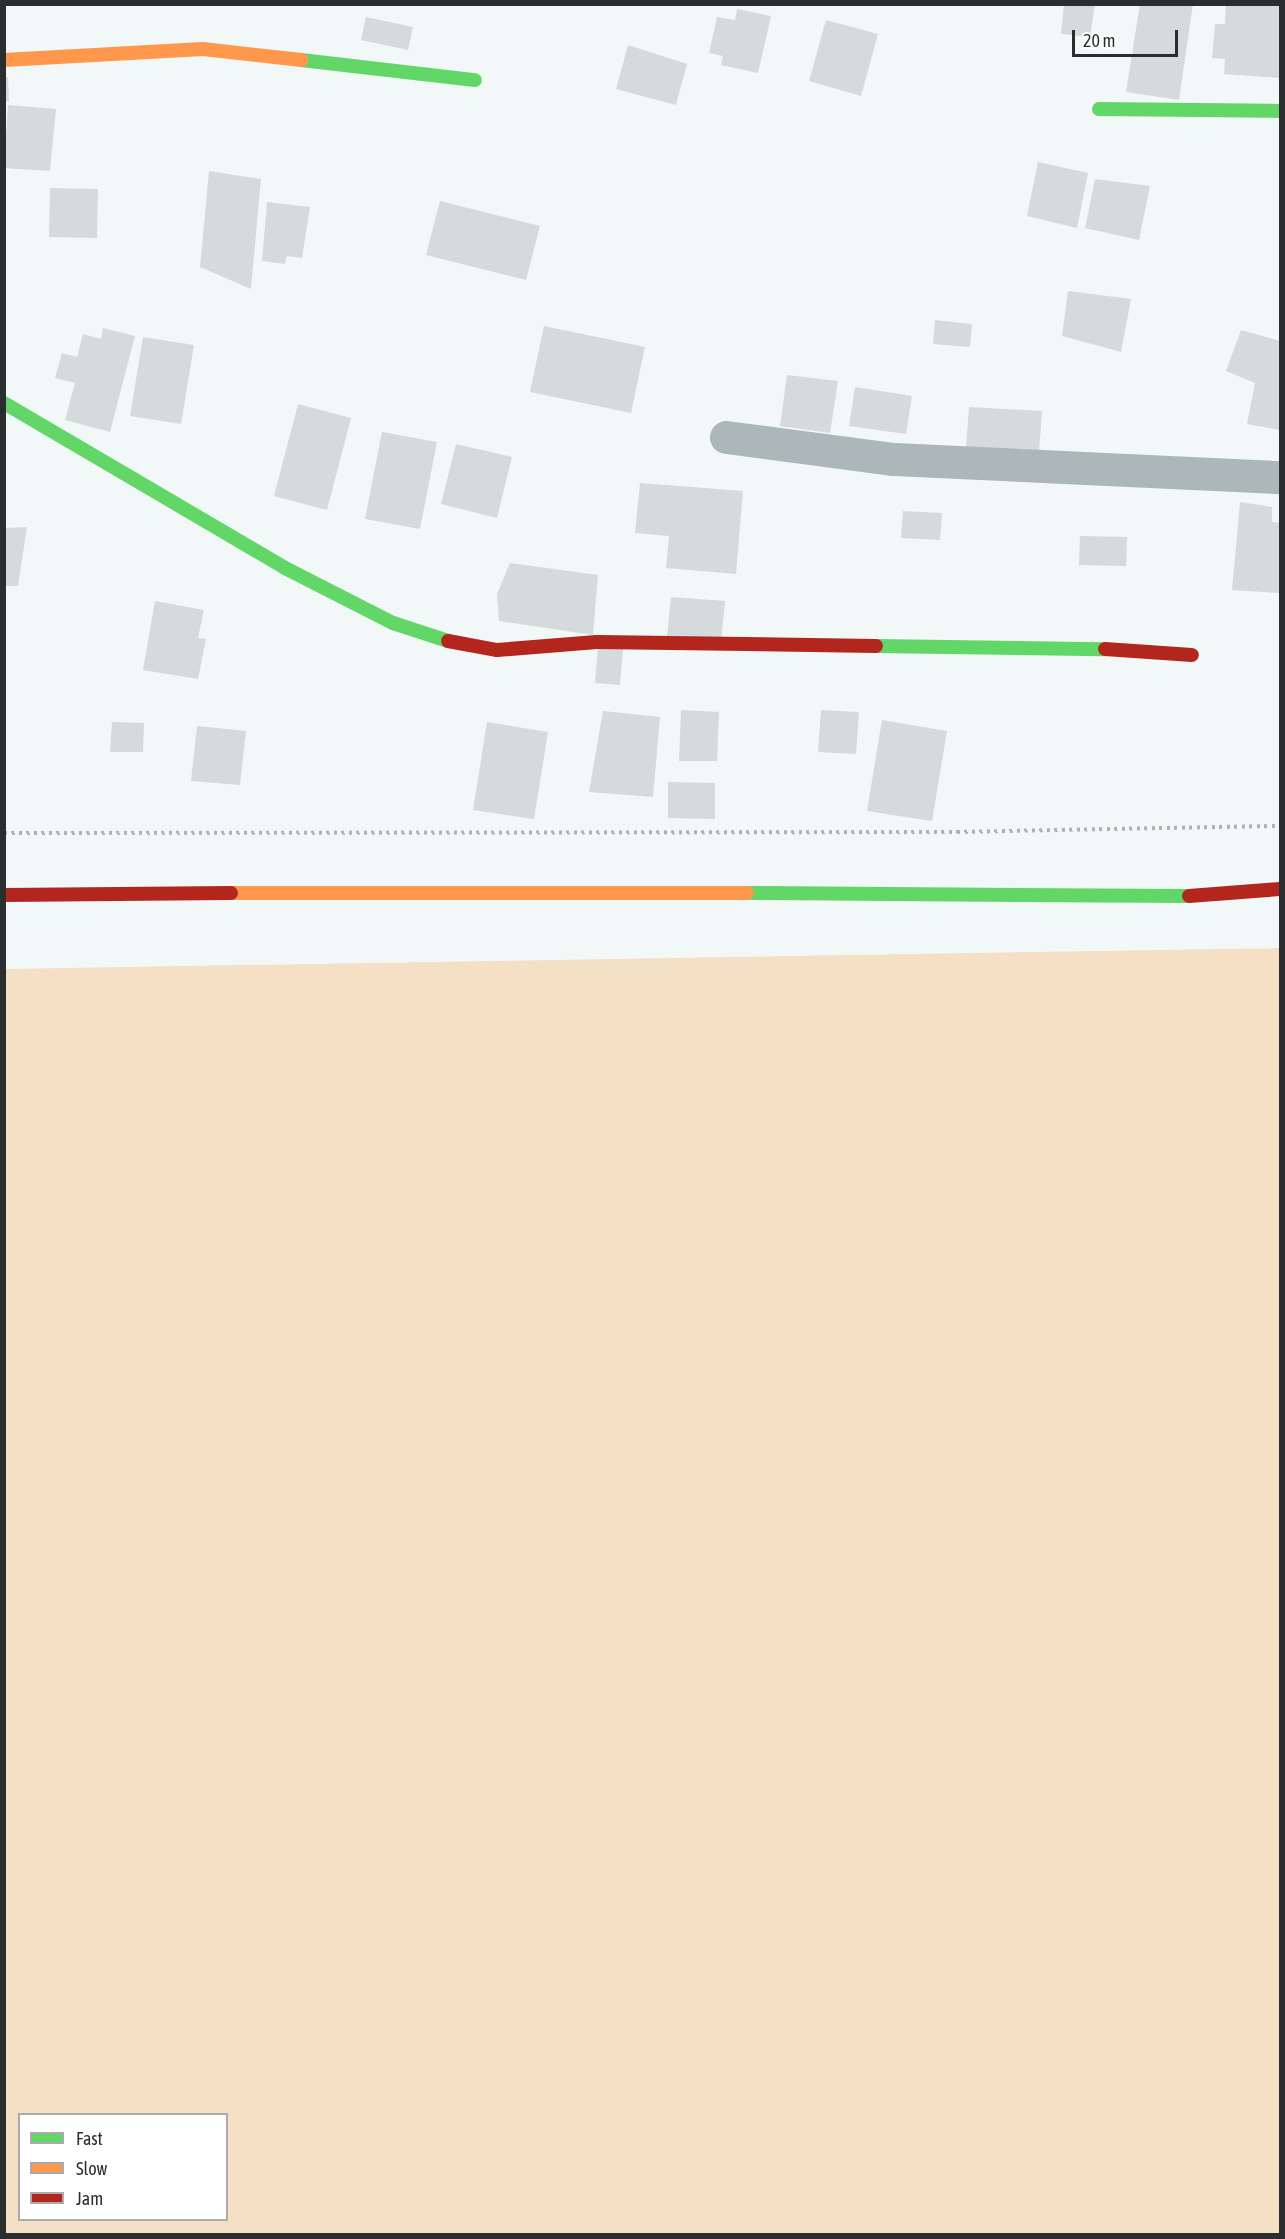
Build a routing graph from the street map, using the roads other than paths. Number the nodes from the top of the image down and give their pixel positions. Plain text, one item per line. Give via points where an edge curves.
1 (4, 60) edge
2 (476, 80) dead end
3 (1099, 109) dead end
4 (1281, 111) edge
5 (4, 403) edge
6 (726, 437) dead end
7 (1281, 477) edge
8 (1192, 655) dead end
9 (1281, 889) edge
10 (4, 896) edge

1 - 2 street via 203,49
3 - 4 street
5 - 8 street via 285,568 393,623 456,643 497,650 597,642 1111,649
6 - 7 street via 894,459
9 - 10 street via 1201,896 424,891

